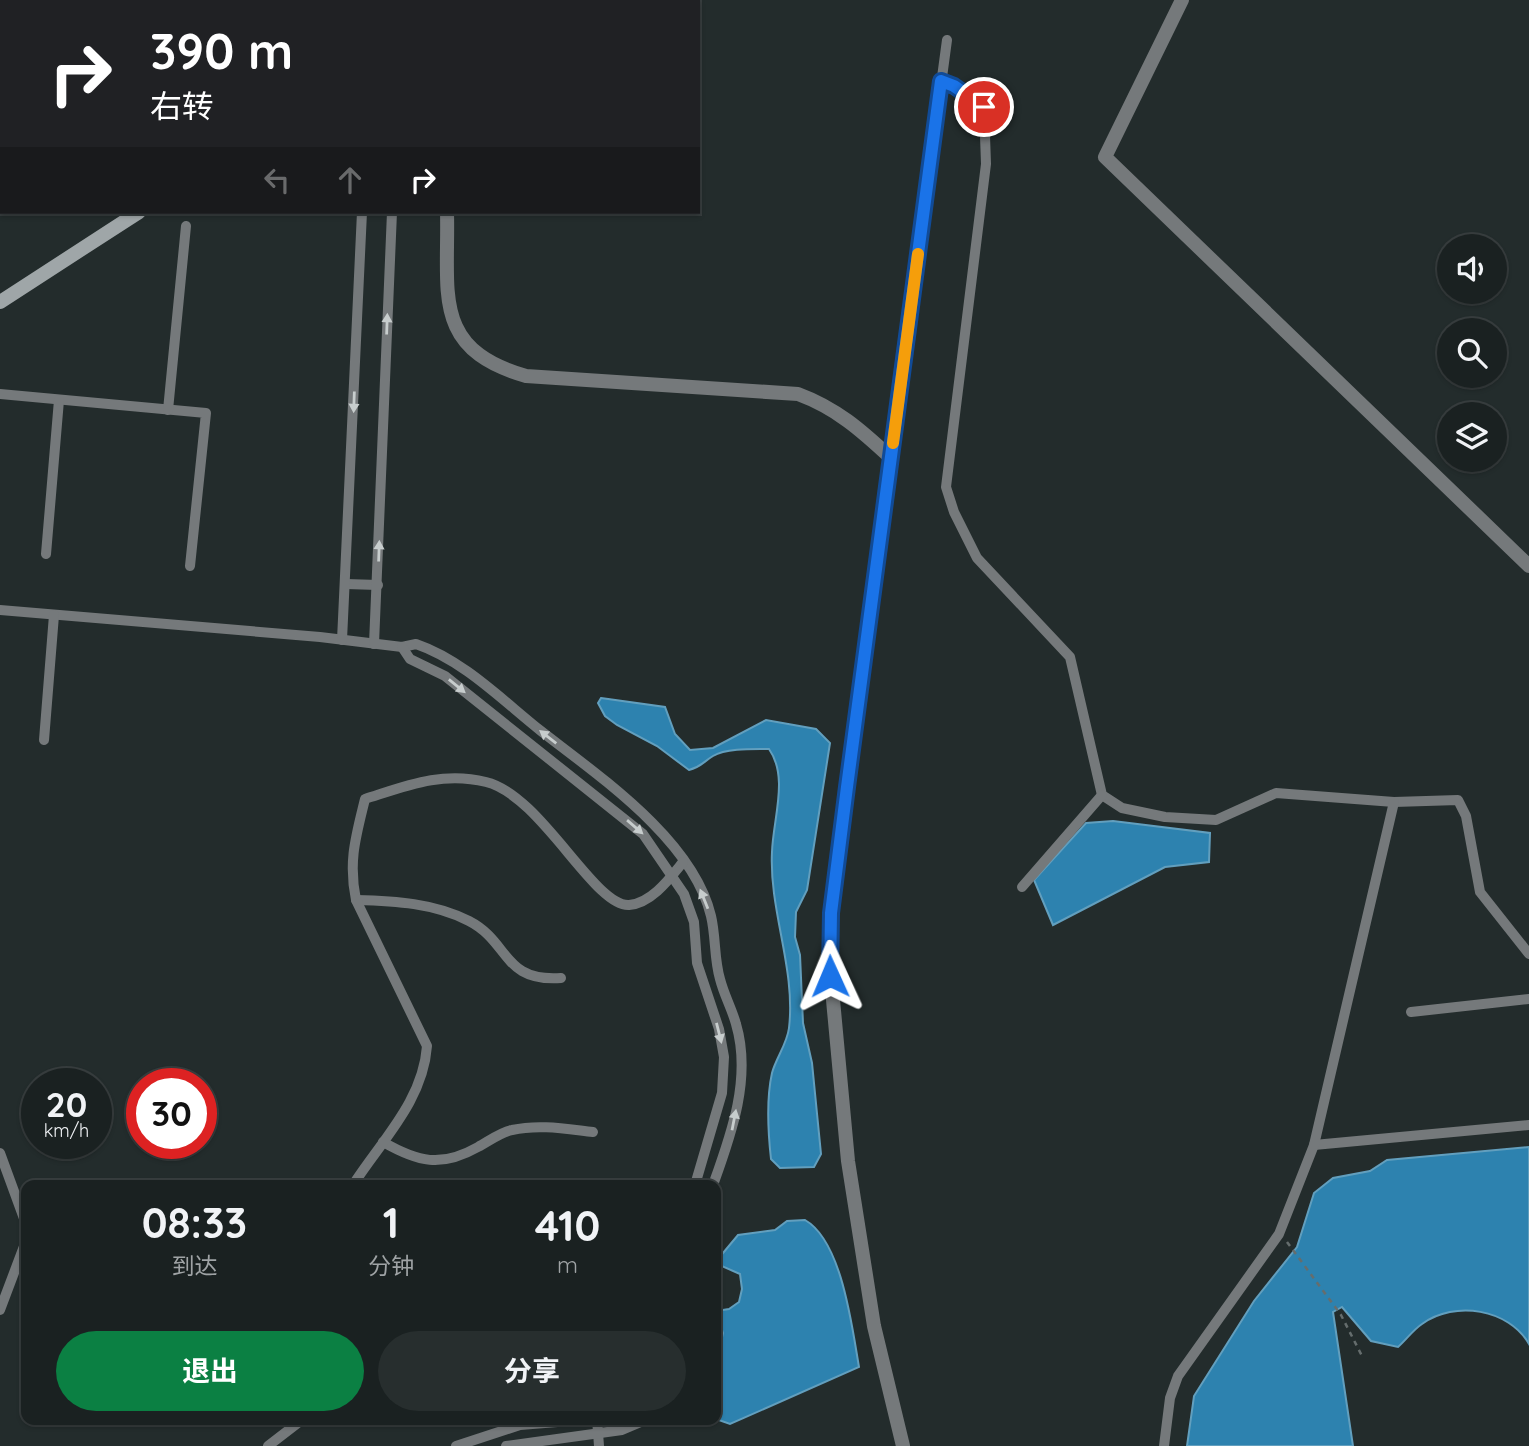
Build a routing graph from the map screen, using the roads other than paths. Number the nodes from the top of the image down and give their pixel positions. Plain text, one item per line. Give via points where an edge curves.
1 (1182, 0) edge
2 (947, 40) dead end
3 (941, 81) junction
4 (136, 214) edge
5 (362, 214) edge
6 (392, 214) edge
7 (447, 214) edge
8 (186, 226) dead end
9 (0, 302) edge
10 (0, 394) edge
11 (59, 400) junction
12 (168, 410) junction
13 (891, 458) junction
14 (46, 554) dead end
15 (190, 566) dead end
16 (1529, 566) edge
17 (346, 584) junction
18 (378, 585) junction
19 (0, 610) edge
20 (54, 615) junction
21 (342, 640) junction
22 (374, 644) junction
23 (402, 648) junction
24 (44, 740) dead end
25 (1102, 795) junction
26 (1394, 802) junction
27 (683, 862) junction
28 (672, 875) junction
29 (1022, 887) dead end
30 (356, 900) junction
31 (1529, 954) edge
32 (561, 978) dead end
33 (1529, 999) edge
34 (1411, 1012) dead end
35 (1529, 1125) edge
36 (593, 1132) dead end
37 (383, 1142) junction
38 (1314, 1145) junction
39 (0, 1153) edge
40 (356, 1180) edge
41 (697, 1180) edge
42 (715, 1180) edge
43 (21, 1210) edge
44 (21, 1254) edge
45 (0, 1310) edge
46 (295, 1425) edge
47 (531, 1425) edge
48 (597, 1425) edge
49 (634, 1425) edge
50 (598, 1434) junction
51 (268, 1446) edge
52 (456, 1446) edge
53 (506, 1446) edge
54 (599, 1446) edge
55 (903, 1446) edge
56 (1164, 1446) edge

1 - 16 street via 1105,157
2 - 3 lane
3 - 13 lane
3 - 25 lane via 984,107 986,164 946,487 977,558 1070,657
4 - 9 main road
5 -> 17 lane
18 -> 6 lane
7 - 13 street via 450,314 479,357 497,368 526,376 798,394 824,403 853,422
8 - 12 lane
10 - 11 lane
11 - 12 lane
11 - 14 lane
12 - 15 lane via 206,413
13 - 55 street via 851,750 829,957 848,1161 874,1326
17 - 18 lane
17 - 21 lane
18 - 22 lane
19 - 20 lane
20 - 21 lane
20 - 24 lane
21 - 22 lane
22 - 23 lane
27 -> 23 lane via 635,807 449,659 415,643
23 -> 28 lane via 410,659 445,676 623,817 643,834
25 - 26 lane via 1122,808 1216,820 1276,793
25 - 29 lane
26 - 31 lane via 1458,800 1466,816 1480,892
26 - 38 lane
27 - 28 lane
42 -> 27 lane via 731,1135 742,1057 737,1025 715,961 711,917
28 - 30 lane via 647,899 630,905 615,902 516,795 488,782 430,778 365,799 351,857
28 -> 41 lane via 694,922 697,963 724,1058 723,1093
30 - 32 lane via 405,901 448,912 472,922 515,966 536,980
30 - 37 lane via 427,1046 417,1093
33 - 34 lane
35 - 38 lane
36 - 37 lane via 545,1126 510,1130 461,1157 433,1161 410,1157
37 - 40 lane
38 - 56 lane via 1279,1234 1178,1377 1170,1398
39 - 43 lane
44 - 45 lane
46 - 51 lane
47 - 52 lane
48 - 50 lane
49 - 50 lane
50 - 53 lane
50 - 54 lane

